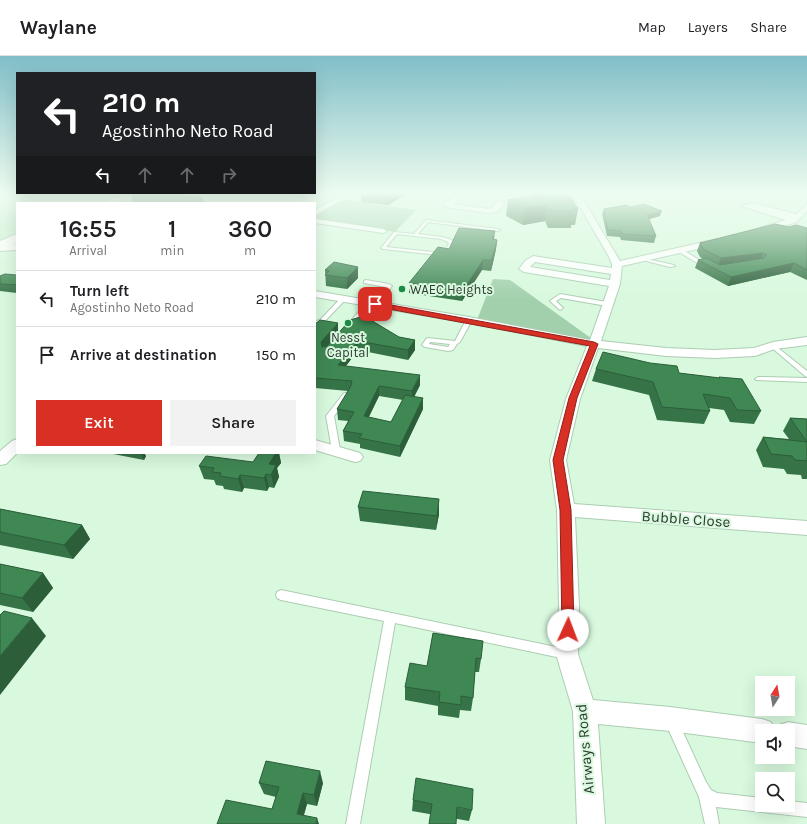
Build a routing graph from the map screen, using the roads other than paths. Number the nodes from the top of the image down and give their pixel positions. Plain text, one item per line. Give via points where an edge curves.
1 (370, 229) edge
2 (420, 229) edge
3 (489, 229) edge
4 (596, 229) edge
5 (765, 229) edge
6 (498, 230) dead end
7 (383, 231) joint
8 (396, 232) junction
9 (756, 232) edge
10 (415, 235) junction
11 (728, 239) edge
12 (681, 251) junction
13 (644, 259) junction
14 (672, 266) dead end
15 (617, 268) junction
16 (712, 268) edge
17 (366, 282) dead end
18 (614, 284) junction
19 (316, 294) edge
20 (343, 299) junction
21 (372, 304) junction
22 (607, 304) junction
23 (560, 308) dead end
24 (470, 320) junction
25 (316, 324) edge
26 (344, 331) edge
27 (807, 341) edge
28 (454, 343) dead end
29 (594, 344) junction
30 (773, 346) junction
31 (807, 375) edge
32 (758, 379) dead end
33 (807, 380) edge
34 (347, 395) edge
35 (16, 445) edge
36 (316, 445) edge
37 (336, 450) junction
38 (355, 457) dead end
39 (0, 460) edge
40 (566, 510) junction
41 (807, 528) edge
42 (281, 595) dead end
43 (390, 618) junction
44 (567, 654) junction
45 (585, 711) junction
46 (670, 719) junction
47 (755, 730) edge
48 (795, 735) edge
49 (807, 737) edge
50 (706, 795) junction
51 (755, 804) edge
52 (795, 809) edge
53 (807, 810) edge
54 (352, 824) edge
55 (592, 824) edge
56 (712, 824) edge

1 - 7 street
2 - 10 lane
3 - 6 lane
4 - 15 street
5 - 9 street
7 - 8 lane
8 - 10 lane
8 - 10 lane via 383,248 445,255 451,244 442,238
11 - 12 street
12 - 13 street
12 - 16 lane
13 - 14 lane
13 - 15 street
15 - 18 street, Airways Road
15 - 18 street via 533,259 524,269
17 - 21 lane via 389,286
18 - 22 street, Airways Road
19 - 20 street
20 - 21 street
20 - 25 lane
21 - 24 street
21 - 26 lane
22 - 23 lane via 560,296 553,301
22 - 29 street, Airways Road
24 - 28 lane
24 - 29 street
27 - 30 street
29 - 30 street via 666,352 716,354 755,352
29 - 40 street, Airways Road via 573,398 558,460
30 - 31 lane
32 - 33 lane
34 - 37 lane via 330,416
35 - 39 street
36 - 37 street
37 - 38 street
40 - 41 street, Bubble Close
40 - 44 street, Airways Road via 569,606
42 - 43 lane
43 - 44 lane
43 - 54 lane
44 - 45 street, Airways Road
45 - 46 street
45 - 55 street, Airways Road
46 - 47 street
46 - 50 lane
48 - 49 street
50 - 51 lane via 715,800
50 - 56 lane
52 - 53 lane

